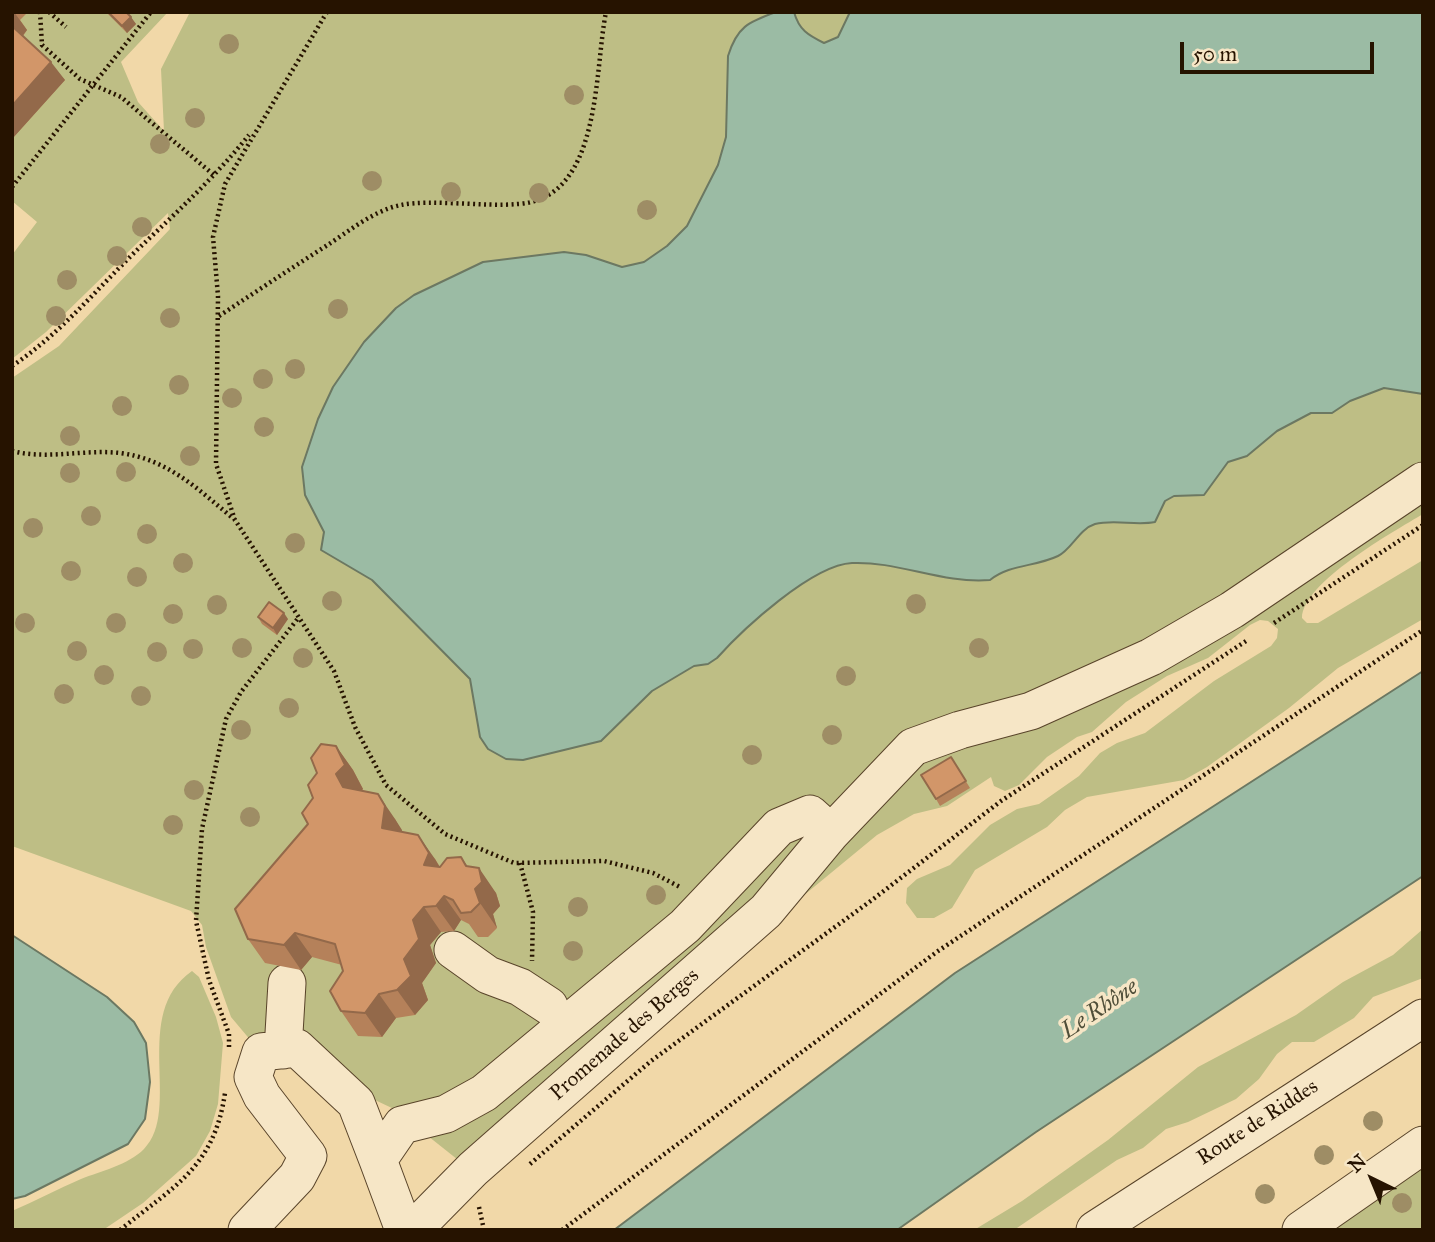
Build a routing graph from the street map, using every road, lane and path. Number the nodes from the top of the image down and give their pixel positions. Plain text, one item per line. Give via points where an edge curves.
1 (40, 12) edge
2 (49, 12) edge
3 (151, 12) edge
4 (327, 12) edge
5 (606, 12) edge
6 (66, 27) dead end
7 (92, 85) junction
8 (258, 124) junction
9 (214, 175) junction
10 (12, 187) edge
11 (218, 317) junction
12 (12, 366) edge
13 (12, 451) edge
14 (1423, 481) edge
15 (235, 520) junction
16 (1423, 525) edge
17 (299, 617) junction
18 (1270, 625) dead end
19 (1423, 630) edge
20 (1247, 640) dead end
21 (831, 833) junction
22 (520, 863) junction
23 (680, 887) dead end
24 (453, 950) dead end
25 (287, 983) dead end
26 (538, 999) joint
27 (1423, 1018) edge
28 (283, 1050) junction
29 (229, 1055) dead end
30 (227, 1079) dead end
31 (1423, 1145) edge
32 (378, 1160) junction
33 (519, 1173) dead end
34 (489, 1199) dead end
35 (479, 1207) junction
36 (470, 1215) dead end
37 (120, 1230) edge
38 (247, 1230) edge
39 (404, 1230) edge
40 (413, 1230) edge
41 (484, 1230) edge
42 (562, 1230) edge
43 (1095, 1230) edge
44 (1301, 1230) edge

1 - 7 path via 42,45
2 - 6 path
3 - 7 path
4 - 8 path
5 - 11 path via 583,152 562,186 522,204 400,205 362,222
7 - 9 path via 121,97
7 - 10 path
8 - 9 path
8 - 11 path via 225,184 213,237
9 - 12 path via 90,301
11 - 15 path via 216,464
13 - 15 path via 48,456 119,453 153,461 181,474
14 - 21 street, Promenade des Berges via 1232,610 1151,657 1031,711 913,747
15 - 17 path
16 - 18 path
17 - 22 path via 334,671 355,727 386,785 445,834
17 - 29 path via 241,692 226,719 202,829 196,921 209,980 229,1034
19 - 42 path via 938,951
20 - 33 path via 1001,801 651,1061
21 - 32 street via 810,814 779,827 685,926 494,1084 446,1114 402,1125
21 - 40 street, Promenade des Berges via 765,911 473,1169
22 - 23 path via 604,860 653,873
22 - 26 path via 534,929
24 - 26 street via 488,975
25 - 28 street
27 - 43 street, Route de Riddes
28 - 32 street via 297,1048 356,1103
28 - 38 street via 261,1052 253,1077 308,1156 297,1177
30 - 37 path via 221,1118 202,1161
31 - 44 street
32 - 39 street
34 - 35 path
35 - 36 path
35 - 41 path

